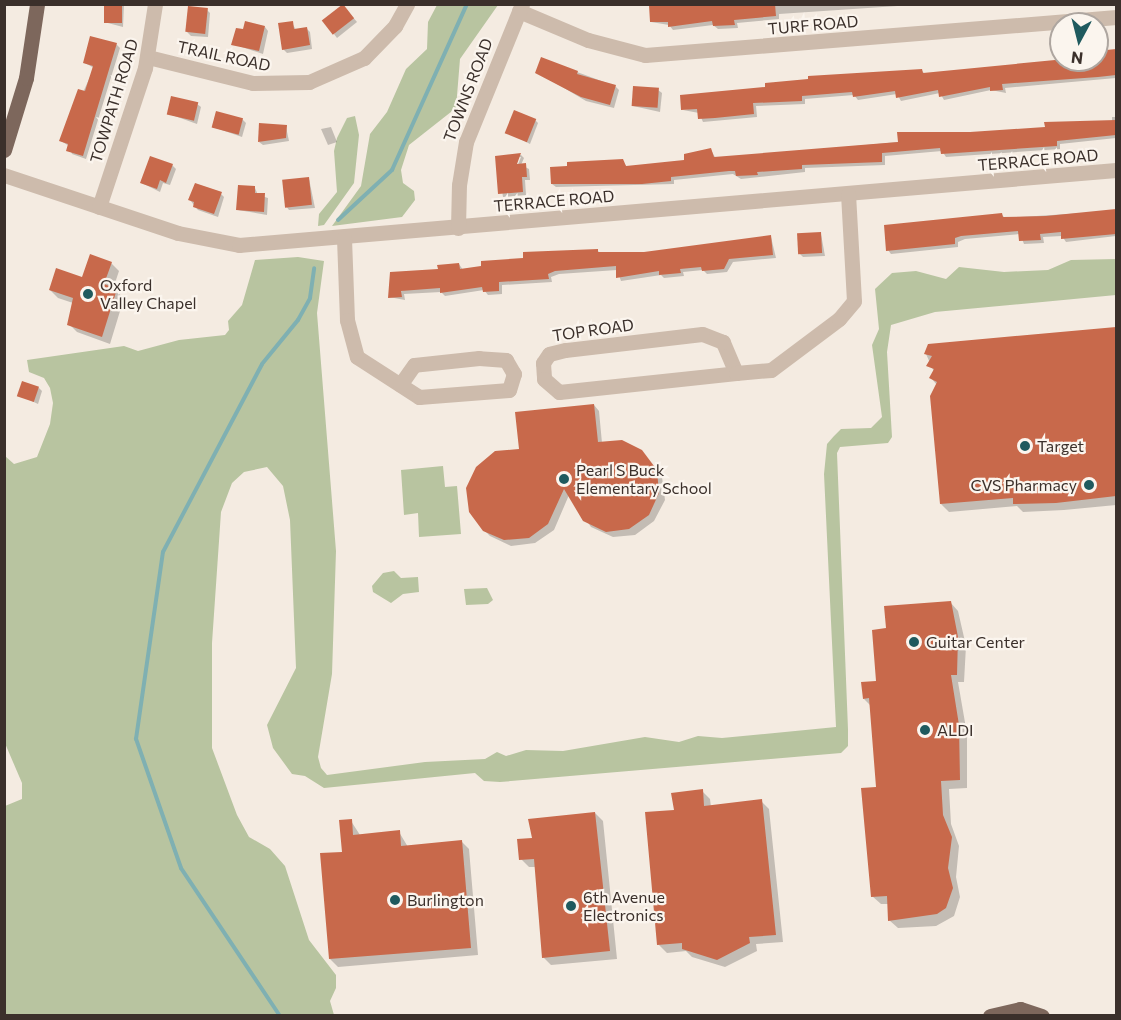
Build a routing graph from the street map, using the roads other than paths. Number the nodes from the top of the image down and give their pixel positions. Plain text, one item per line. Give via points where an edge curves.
1 (37, 4) edge
2 (155, 4) edge
3 (407, 4) edge
4 (520, 8) edge
5 (1116, 17) edge
6 (148, 57) junction
7 (4, 150) edge
8 (1116, 170) edge
9 (4, 175) edge
10 (848, 194) junction
11 (99, 207) junction
12 (458, 228) junction
13 (344, 238) junction
14 (736, 373) junction
15 (400, 385) junction
16 (990, 1016) edge
17 (1042, 1016) edge

1 - 7 main road via 27,78
2 - 6 street, TOWPATH ROAD
3 - 6 street, TRAIL ROAD via 395,26 364,58 309,82 253,83
4 - 5 street, TURF ROAD via 588,40 645,55
4 - 12 street, TOWNS ROAD via 466,142
6 - 11 street, TOWPATH ROAD
8 - 10 street, TERRACE ROAD
9 - 11 street, TERRACE ROAD
10 - 12 street, TERRACE ROAD
10 - 14 street, TOP ROAD via 855,302 839,319 771,370
11 - 13 street, TERRACE ROAD via 215,243 282,244
12 - 13 street, TERRACE ROAD
13 - 15 street via 347,320 357,357
14 - 14 street, TOP ROAD via 723,342 702,334 565,350 549,354 543,363 544,379 559,392
15 - 15 street via 419,397 509,390 514,374 506,360 479,358 414,365
16 - 17 main road via 1020,1009

